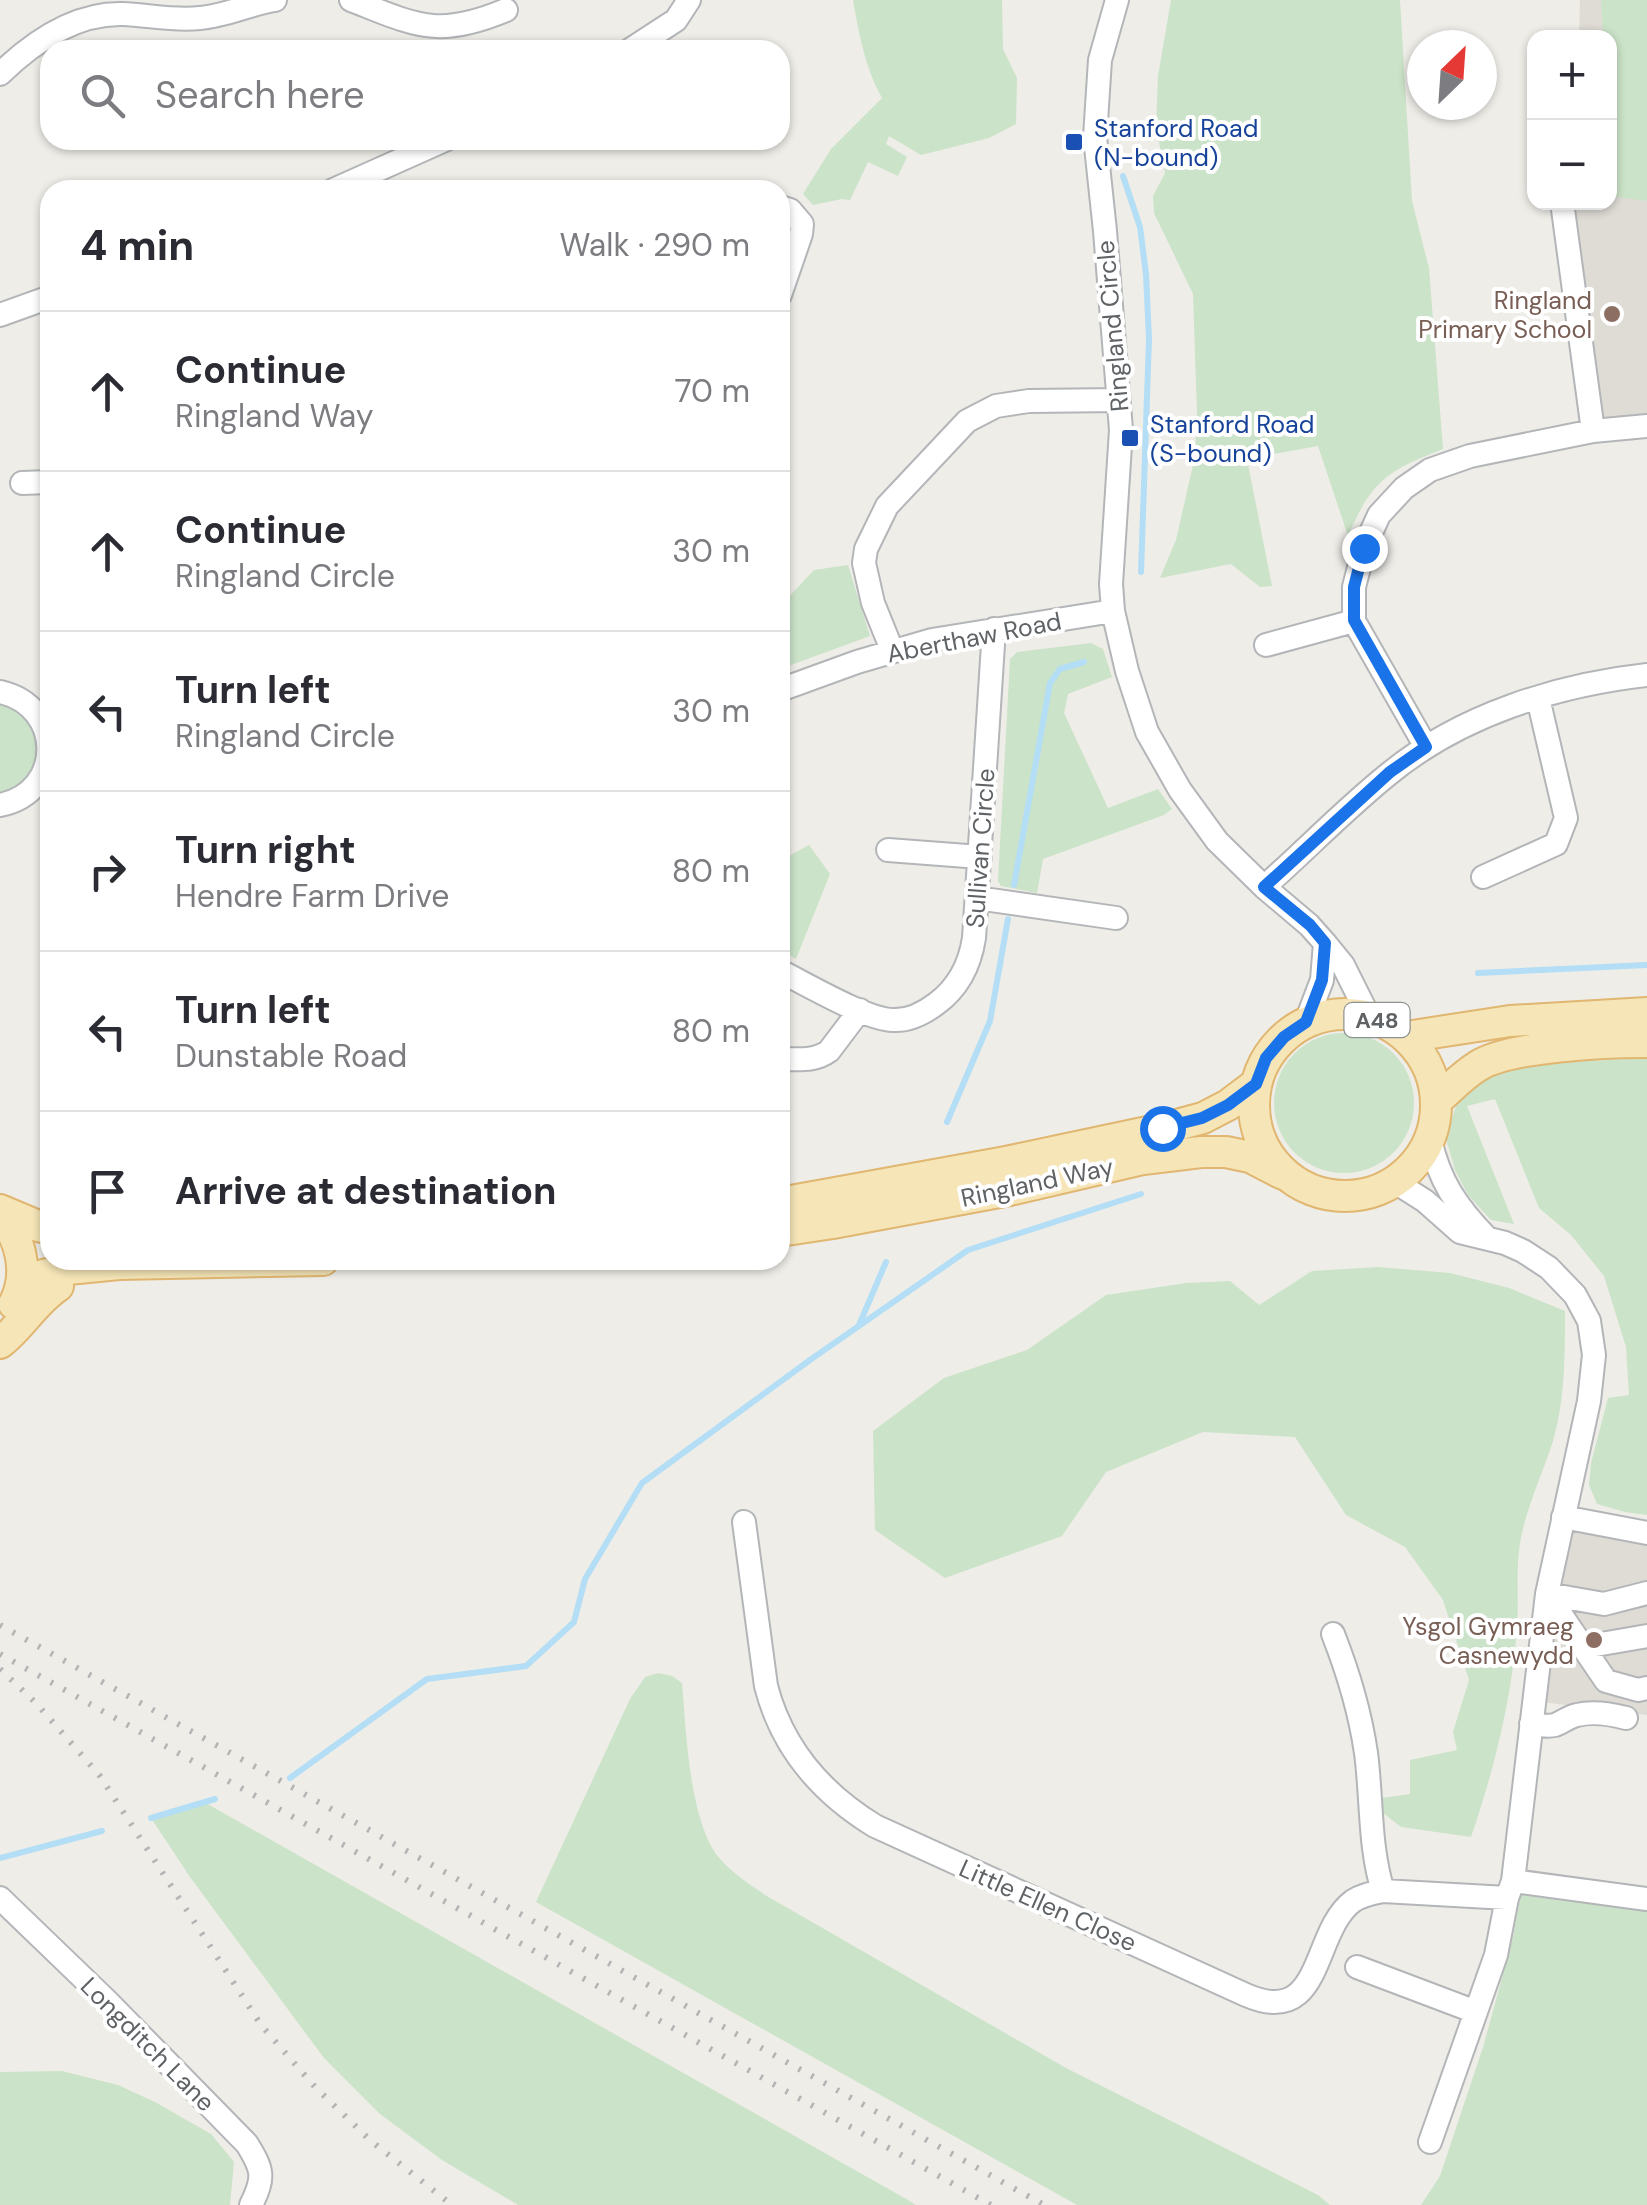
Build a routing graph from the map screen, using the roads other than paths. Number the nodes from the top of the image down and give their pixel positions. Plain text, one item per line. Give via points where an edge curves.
1 (275, 0) edge
2 (351, 0) edge
3 (689, 0) edge
4 (1117, 0) edge
5 (506, 10) dead end
6 (40, 40) edge
7 (40, 40) edge
8 (645, 40) edge
9 (0, 74) edge
10 (424, 150) edge
11 (356, 180) edge
12 (790, 210) edge
13 (1563, 210) edge
14 (790, 265) edge
15 (40, 301) edge
16 (0, 315) edge
17 (1119, 400) junction
18 (1647, 426) edge
19 (1592, 431) junction
20 (22, 482) dead end
21 (40, 482) edge
22 (1113, 611) junction
23 (1354, 620) junction
24 (994, 630) junction
25 (1266, 644) dead end
26 (892, 650) junction
27 (1647, 675) edge
28 (790, 686) edge
29 (0, 692) edge
30 (1538, 698) junction
31 (40, 718) edge
32 (1426, 747) junction
33 (40, 780) edge
34 (0, 805) edge
35 (888, 850) dead end
36 (980, 857) junction
37 (1483, 877) dead end
38 (1264, 887) junction
39 (977, 898) junction
40 (1116, 918) dead end
41 (1325, 943) junction
42 (790, 975) edge
43 (860, 1010) junction
44 (1647, 1014) edge
45 (1369, 1017) junction
46 (1306, 1022) junction
47 (1406, 1037) junction
48 (1647, 1042) edge
49 (790, 1059) edge
50 (1256, 1084) junction
51 (1436, 1101) junction
52 (1430, 1139) junction
53 (1290, 1178) junction
54 (1391, 1184) junction
55 (790, 1201) edge
56 (0, 1212) edge
57 (40, 1226) edge
58 (790, 1230) edge
59 (1487, 1238) junction
60 (61, 1270) edge
61 (201, 1270) edge
62 (18, 1296) junction
63 (0, 1325) edge
64 (0, 1343) edge
65 (1563, 1517) junction
66 (744, 1522) dead end
67 (1647, 1533) edge
68 (1647, 1593) edge
69 (1547, 1594) junction
70 (1333, 1634) dead end
71 (1647, 1636) edge
72 (1584, 1647) junction
73 (1647, 1688) edge
74 (1626, 1718) dead end
75 (1530, 1724) junction
76 (1510, 1889) junction
77 (1382, 1891) junction
78 (0, 1898) edge
79 (1647, 1899) edge
80 (1357, 1967) dead end
81 (1476, 2012) junction
82 (1430, 2142) dead end
83 (250, 2205) edge

1 - 7 street via 202,18 100,17
2 - 5 street via 426,26 448,27
3 - 8 street via 676,20
4 - 17 street, Ringland Circle via 1100,60 1095,137
6 - 9 street
10 - 11 street
12 - 14 street via 802,224
13 - 19 street
15 - 16 street
17 - 22 street, Ringland Circle
17 - 26 street via 996,406 967,421 887,506 864,563
18 - 19 street
19 - 23 street via 1470,456 1404,488 1364,548
20 - 21 street
22 - 24 street, Aberthaw Road
22 - 38 street, Ringland Circle via 1147,732 1217,842
23 - 25 street
23 - 32 street
24 - 26 street, Aberthaw Road
24 - 36 street, Sullivan Circle
26 - 28 street, Aberthaw Road
27 - 30 street
29 - 31 street via 19,698
30 - 32 street
30 - 37 street via 1566,818 1556,844
32 - 38 street
33 - 34 street via 22,797
35 - 36 street
36 - 39 street, Sullivan Circle
38 - 41 street, Ringland Circle
39 - 40 street
39 - 43 street, Sullivan Circle via 972,952 943,999 906,1019
41 - 45 street, Ringland Circle
41 - 46 street via 1322,980
42 - 43 street, Sullivan Circle
43 - 49 street via 829,1051
44 - 47 main road, A48 via 1510,1021
45 - 46 main road, A48
45 - 47 main road, A48
46 - 50 main road, Ringland Way via 1266,1058
47 - 51 main road, A48 via 1427,1066
48 - 51 main road via 1522,1052 1480,1064
50 - 53 main road via 1259,1136
50 - 55 main road, Ringland Way via 1202,1118
51 - 52 main road, A48
52 - 54 main road
52 - 59 street via 1448,1190
53 - 54 main road, Ringland Way via 1339,1196
53 - 58 main road, Ringland Way via 1250,1157 1200,1152
54 - 59 street via 1425,1201 1460,1232
56 - 57 main road
56 - 62 main road via 20,1248
59 - 65 street via 1549,1268 1588,1321 1594,1355 1589,1401
60 - 62 main road
61 - 64 main road via 183,1280 58,1286
62 - 63 main road
65 - 67 street
65 - 69 street
66 - 77 street, Little Ellen Close via 772,1712 808,1772 875,1826 1258,2000 1279,2003 1308,1984 1335,1921 1352,1902
68 - 69 street via 1604,1604
69 - 72 street
69 - 75 street
70 - 77 street via 1366,1750
71 - 72 street
72 - 73 street via 1606,1681
74 - 75 street via 1586,1713 1550,1726
75 - 76 street
76 - 77 street
76 - 79 street
76 - 81 street
78 - 83 street, Longditch Lane via 246,2144 270,2175
80 - 81 street
81 - 82 street

